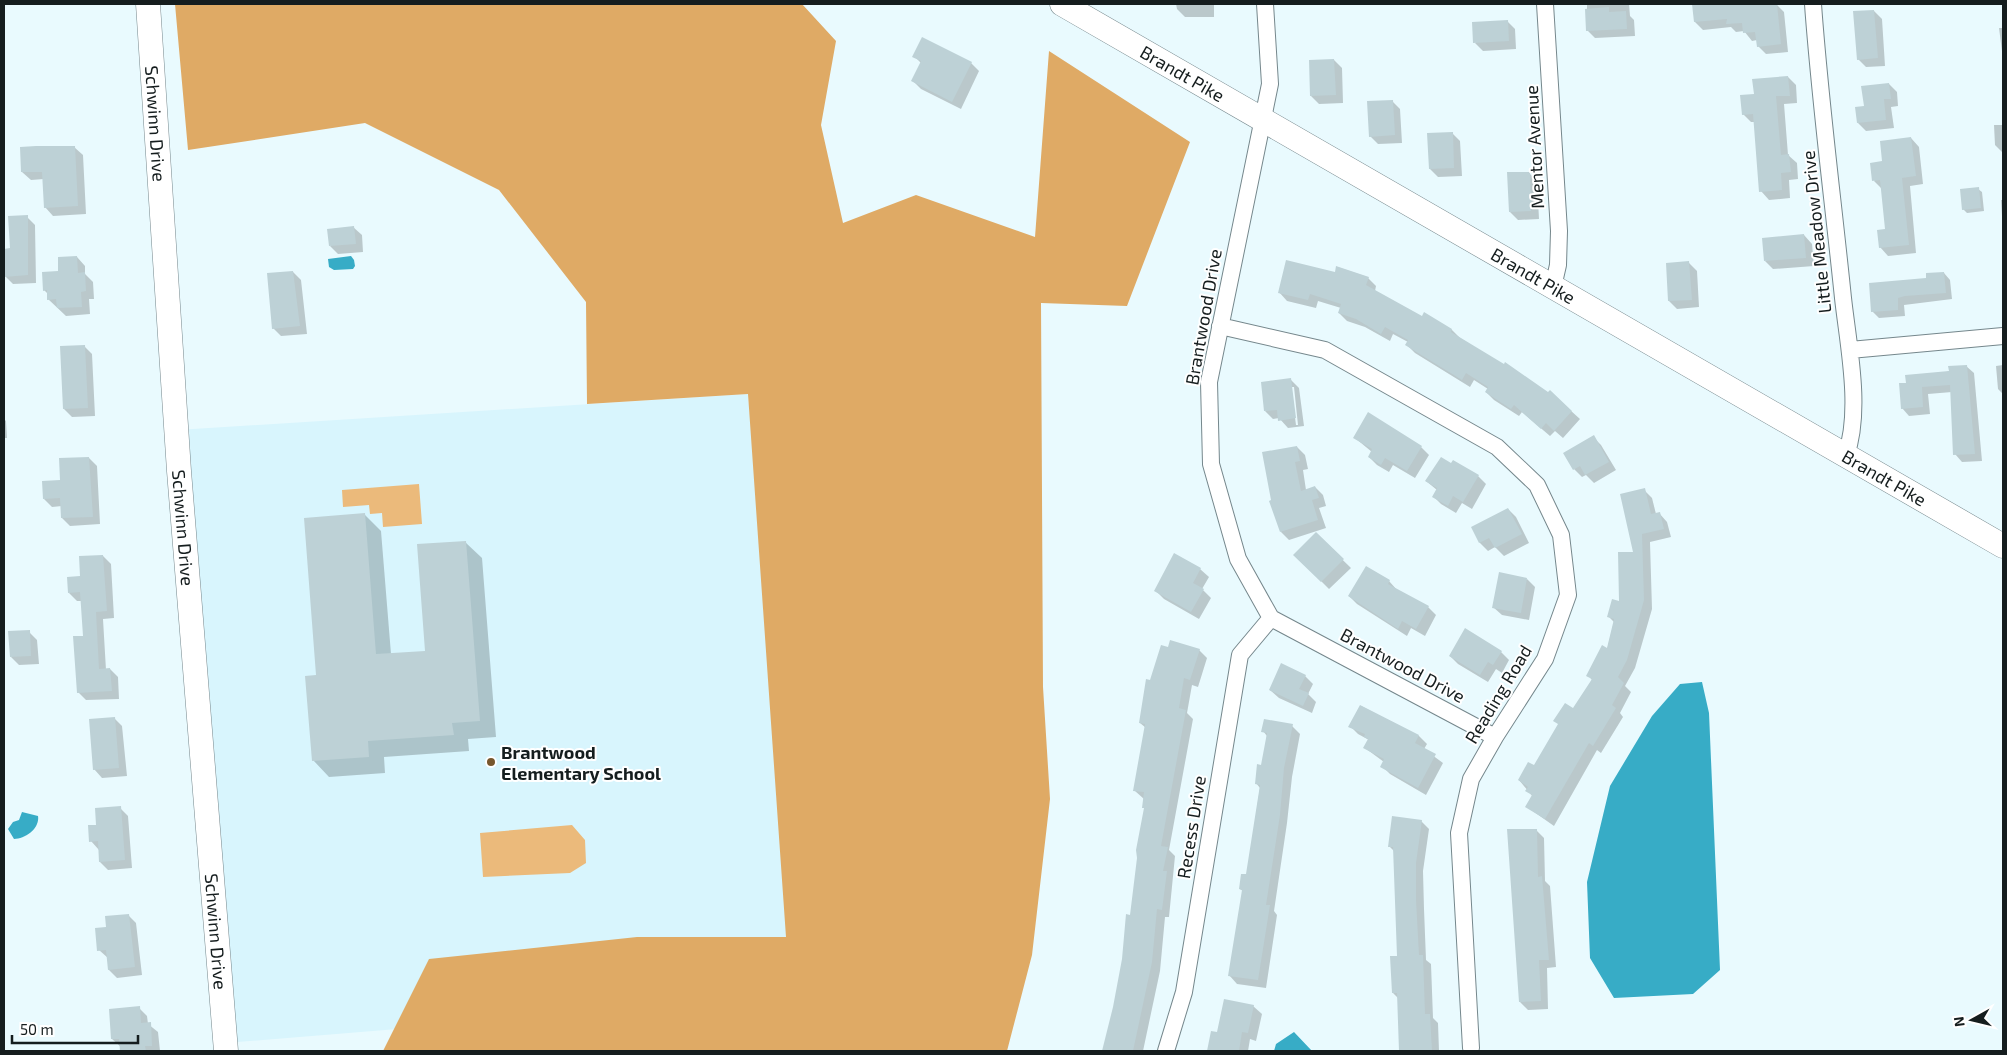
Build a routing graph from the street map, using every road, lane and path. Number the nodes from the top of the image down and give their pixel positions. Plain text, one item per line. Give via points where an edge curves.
1 (148, 4) edge
2 (1062, 4) edge
3 (1265, 4) edge
4 (1545, 4) edge
5 (1813, 4) edge
6 (1263, 120) junction
7 (1552, 287) junction
8 (1220, 326) junction
9 (2003, 336) edge
10 (1850, 350) junction
11 (1846, 455) junction
12 (2003, 546) edge
13 (1271, 618) junction
14 (1495, 737) junction
15 (1471, 1048) dead end
16 (226, 1051) edge
17 (1166, 1051) edge

1 - 16 main road, Schwinn Drive via 179,471
2 - 6 main road, Brandt Pike
3 - 6 street, Brantwood Drive via 1270,84
4 - 7 street, Mentor Avenue via 1559,231 1558,265
5 - 10 street, Little Meadow Drive
6 - 7 main road, Brandt Pike
6 - 8 street, Brantwood Drive
7 - 11 main road, Brandt Pike
8 - 13 street, Brantwood Drive via 1209,382 1211,464 1238,559
8 - 14 street, Reading Road via 1325,350 1496,447 1537,486 1561,535 1568,594 1545,660
9 - 10 street
10 - 11 street, Little Meadow Drive via 1852,414
11 - 12 main road, Brandt Pike
13 - 14 street, Brantwood Drive
13 - 17 street, Recess Drive via 1240,655 1184,992
14 - 15 street, Reading Road via 1471,779 1459,833

